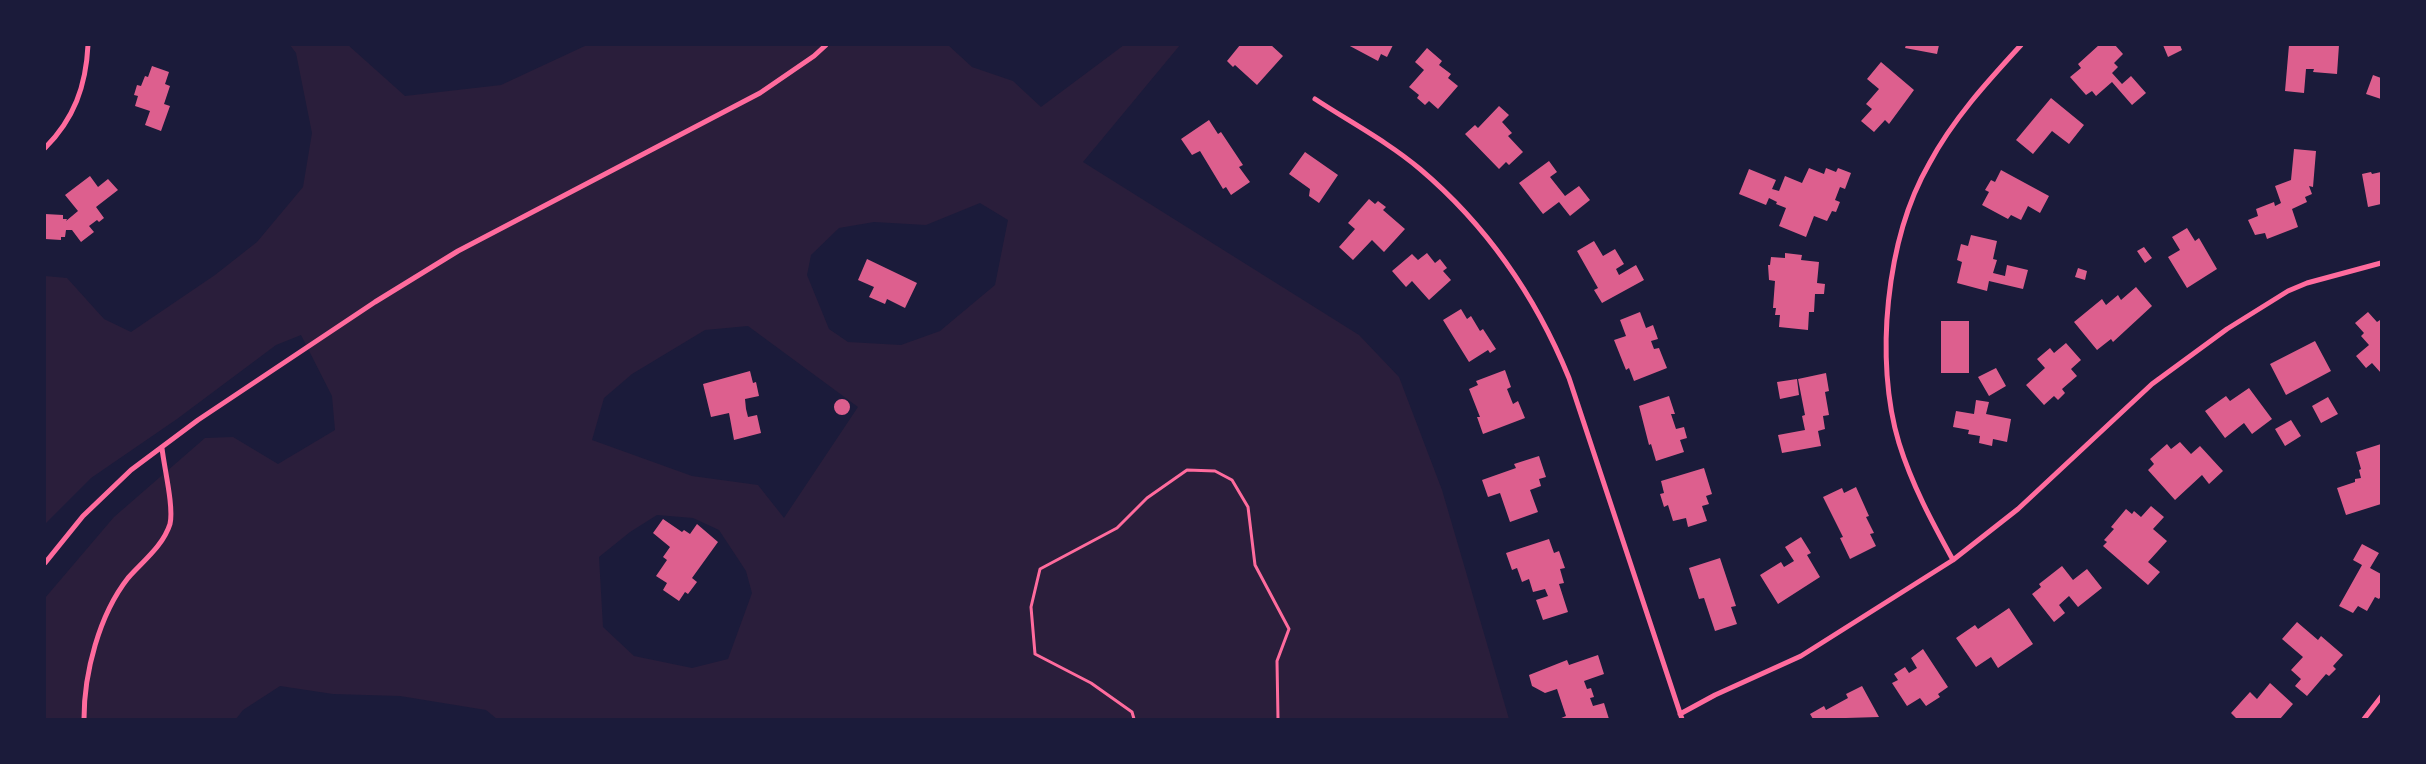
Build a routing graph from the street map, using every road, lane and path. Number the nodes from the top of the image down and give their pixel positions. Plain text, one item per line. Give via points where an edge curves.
1 (88, 45) edge
2 (826, 45) edge
3 (2022, 45) edge
4 (1315, 100) dead end
5 (45, 148) edge
6 (2381, 263) edge
7 (162, 448) junction
8 (1953, 560) junction
9 (45, 563) edge
10 (2381, 697) edge
11 (1681, 717) edge
12 (84, 719) edge
13 (1134, 719) edge
14 (1278, 719) edge
15 (2364, 719) edge

1 - 5 street via 87,70 78,100 64,127
2 - 7 street via 760,93 458,251 206,414
3 - 8 street via 1977,93 1928,165 1901,235 1890,294 1886,341 1898,442 1924,508
4 - 11 street via 1419,168 1460,206 1532,300 1569,378
6 - 8 street via 2288,291 2206,343 2152,384 2018,509
7 - 9 street via 120,480 83,516
7 - 12 street via 172,510 170,523 165,536 128,579 105,621 89,675
8 - 11 street via 1801,656 1715,695
10 - 15 street
13 - 14 path via 1132,712 1091,683 1035,654 1031,607 1040,569 1117,528 1147,498 1187,470 1215,471 1232,480 1248,506 1255,565 1289,629 1277,661

